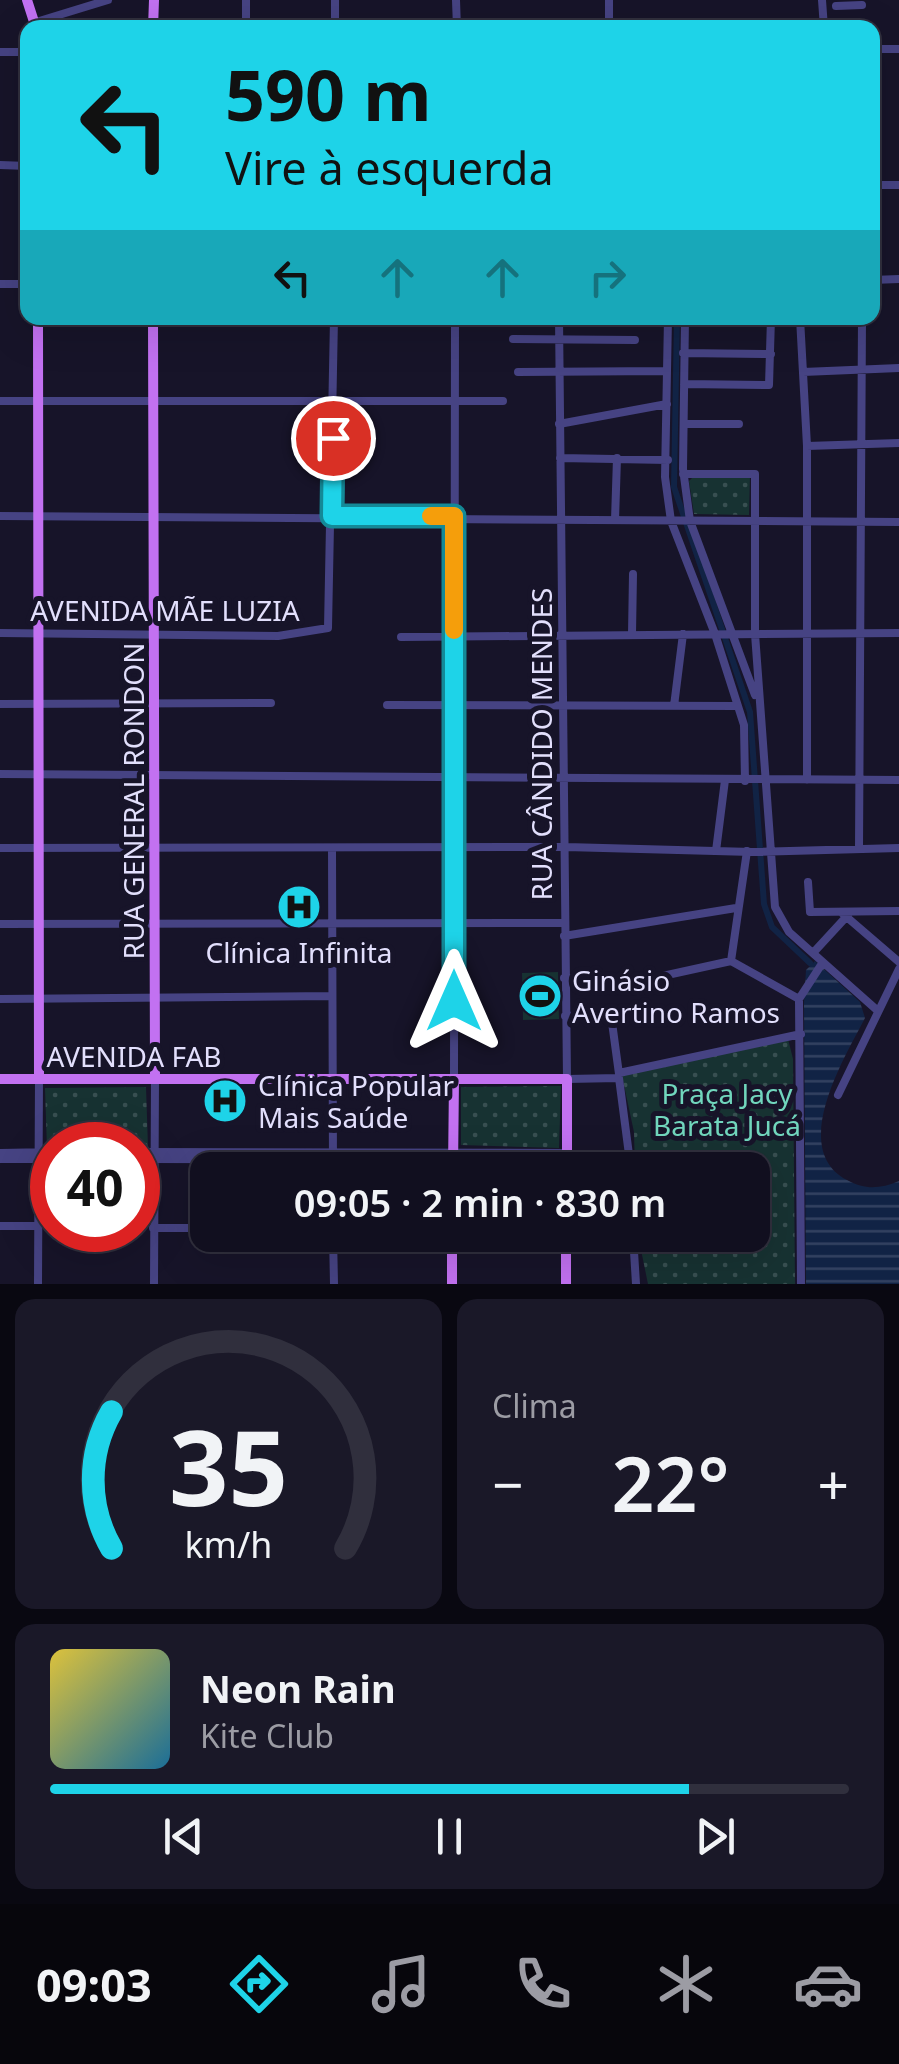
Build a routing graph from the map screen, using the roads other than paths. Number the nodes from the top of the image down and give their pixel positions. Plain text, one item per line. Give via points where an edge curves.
1 (108, 0) edge
2 (838, 3) edge
3 (862, 5) dead end
4 (50, 20) edge
5 (38, 325) edge
6 (153, 325) edge
7 (334, 325) edge
8 (455, 325) edge
9 (559, 325) edge
10 (668, 325) edge
11 (685, 325) edge
12 (771, 325) edge
13 (800, 325) edge
14 (862, 325) edge
15 (513, 339) dead end
16 (558, 339) junction
17 (635, 340) dead end
18 (683, 353) junction
19 (771, 354) junction
20 (899, 368) edge
21 (862, 369) junction
22 (558, 371) junction
23 (518, 372) dead end
24 (666, 372) junction
25 (803, 372) junction
26 (684, 384) junction
27 (154, 399) junction
28 (0, 400) edge
29 (333, 400) junction
30 (454, 400) junction
31 (38, 401) junction
32 (503, 401) dead end
33 (667, 404) junction
34 (559, 424) junction
35 (686, 424) junction
36 (738, 424) dead end
37 (899, 443) edge
38 (863, 444) junction
39 (807, 446) junction
40 (560, 458) junction
41 (617, 458) junction
42 (668, 460) junction
43 (684, 474) junction
44 (0, 516) edge
45 (38, 516) junction
46 (156, 516) junction
47 (332, 516) junction
48 (454, 516) junction
49 (562, 518) junction
50 (615, 520) junction
51 (755, 520) junction
52 (673, 521) junction
53 (689, 521) junction
54 (808, 521) junction
55 (864, 521) junction
56 (899, 522) edge
57 (633, 574) dead end
58 (0, 633) edge
59 (38, 633) junction
60 (156, 633) junction
61 (862, 633) junction
62 (899, 633) edge
63 (632, 634) junction
64 (683, 634) junction
65 (722, 634) junction
66 (755, 634) junction
67 (808, 634) junction
68 (566, 635) junction
69 (454, 636) junction
70 (401, 637) dead end
71 (271, 703) dead end
72 (0, 704) edge
73 (38, 704) junction
74 (568, 704) junction
75 (759, 704) junction
76 (156, 705) junction
77 (387, 705) dead end
78 (454, 705) junction
79 (674, 706) junction
80 (736, 706) junction
81 (156, 773) junction
82 (0, 774) edge
83 (37, 774) junction
84 (454, 774) junction
85 (564, 778) junction
86 (725, 780) junction
87 (808, 780) junction
88 (860, 780) junction
89 (899, 780) edge
90 (747, 781) junction
91 (765, 781) junction
92 (566, 847) junction
93 (0, 848) edge
94 (38, 848) junction
95 (156, 848) junction
96 (454, 848) junction
97 (899, 848) edge
98 (332, 849) junction
99 (860, 849) junction
100 (716, 851) junction
101 (767, 851) junction
102 (750, 852) junction
103 (808, 882) dead end
104 (736, 908) junction
105 (899, 911) edge
106 (846, 913) junction
107 (332, 922) junction
108 (155, 923) junction
109 (455, 923) junction
110 (564, 923) junction
111 (0, 924) edge
112 (38, 924) junction
113 (564, 936) junction
114 (814, 954) junction
115 (732, 961) junction
116 (821, 964) junction
117 (899, 966) edge
118 (564, 978) junction
119 (332, 996) junction
120 (155, 998) junction
121 (0, 999) edge
122 (39, 999) junction
123 (799, 1000) junction
124 (878, 1011) junction
125 (566, 1016) junction
126 (801, 1034) junction
127 (619, 1075) junction
128 (0, 1078) edge
129 (454, 1078) junction
130 (39, 1079) junction
131 (155, 1079) junction
132 (333, 1079) junction
133 (567, 1079) junction
134 (838, 1096) dead end
135 (38, 1122) edge
136 (154, 1122) edge
137 (333, 1152) edge
138 (454, 1152) edge
139 (567, 1152) edge
140 (631, 1152) edge
141 (0, 1156) edge
142 (30, 1156) edge
143 (160, 1156) edge
144 (190, 1156) edge
145 (0, 1226) edge
146 (30, 1226) edge
147 (160, 1228) edge
148 (190, 1228) edge
149 (38, 1252) edge
150 (153, 1252) edge
151 (333, 1252) edge
152 (452, 1252) edge
153 (566, 1252) edge
154 (635, 1252) edge
155 (638, 1281) edge
156 (38, 1284) edge
157 (154, 1284) edge
158 (334, 1284) edge
159 (452, 1284) edge
160 (566, 1284) edge
161 (801, 1284) edge

1 - 4 street
2 - 3 street
5 - 31 main road
6 - 27 main road, RUA GENERAL RONDON
7 - 29 street
8 - 30 street
9 - 16 street, RUA CÂNDIDO MENDES
10 - 24 street
11 - 18 street
12 - 19 street
13 - 25 street
14 - 21 street
15 - 16 street
16 - 17 street
16 - 22 street, RUA CÂNDIDO MENDES
18 - 19 street
18 - 26 street
19 - 26 street via 770,386
20 - 21 street
21 - 25 street
21 - 38 street
22 - 23 street
22 - 24 street
22 - 34 street, RUA CÂNDIDO MENDES
24 - 33 street
25 - 39 street
26 - 35 street
27 - 29 street
27 - 31 street
27 - 46 main road, RUA GENERAL RONDON
28 - 31 street
29 - 30 street
29 - 47 street
30 - 32 street
30 - 48 street
31 - 45 main road
33 - 34 street
33 - 42 street
34 - 40 street, RUA CÂNDIDO MENDES
35 - 36 street
35 - 43 street
37 - 38 street
38 - 39 street
38 - 55 street
39 - 54 street
40 - 41 street
40 - 49 street, RUA CÂNDIDO MENDES
41 - 42 street
41 - 50 street
42 - 52 street
43 - 51 street via 755,474
43 - 53 street
44 - 45 street
45 - 46 street
45 - 59 main road
46 - 47 street
46 - 60 main road, RUA GENERAL RONDON
47 - 48 street
47 - 60 street, AVENIDA MÃE LUZIA via 328,628 296,635
48 - 49 street
48 - 69 street
49 - 50 street
49 - 68 street, RUA CÂNDIDO MENDES
50 - 52 street
51 - 53 street
51 - 54 street
51 - 66 street
52 - 53 street
52 - 65 street
53 - 65 street
54 - 55 street
54 - 67 street
55 - 56 street
55 - 61 street
57 - 63 street
58 - 59 street, AVENIDA MÃE LUZIA
59 - 60 street, AVENIDA MÃE LUZIA
59 - 73 main road
60 - 76 main road, RUA GENERAL RONDON
61 - 62 street
61 - 67 street
61 - 88 street
63 - 64 street
63 - 68 street
64 - 65 street
64 - 79 street
65 - 66 street
65 - 75 street
65 - 80 street
66 - 67 street
66 - 75 street
67 - 87 street
68 - 69 street
68 - 74 street, RUA CÂNDIDO MENDES
69 - 70 street
69 - 78 street
71 - 76 street
72 - 73 street
73 - 76 street
73 - 83 main road
74 - 78 street
74 - 79 street
74 - 85 street, RUA CÂNDIDO MENDES
75 - 91 street
76 - 81 main road, RUA GENERAL RONDON
77 - 78 street
78 - 84 street
79 - 80 street
80 - 90 street
81 - 83 street
81 - 84 street
81 - 95 main road, RUA GENERAL RONDON
82 - 83 street
83 - 94 main road
84 - 85 street
84 - 96 street
85 - 86 street
85 - 92 street, RUA CÂNDIDO MENDES
86 - 90 street
86 - 100 street
87 - 88 street
87 - 91 street
88 - 89 street
88 - 99 street
90 - 91 street
91 - 101 street
92 - 96 street
92 - 100 street
92 - 110 street, RUA CÂNDIDO MENDES
93 - 94 street
94 - 95 street
94 - 112 main road
95 - 98 street
95 - 108 main road, RUA GENERAL RONDON
96 - 98 street
96 - 109 street
97 - 99 street
98 - 107 street
99 - 101 street
100 - 102 street
101 - 102 street
101 - 114 street via 780,921
102 - 104 street
103 - 106 street via 810,912
104 - 113 street
104 - 115 street
105 - 106 street
106 - 114 street
106 - 117 street
107 - 108 street
107 - 109 street
107 - 119 street
108 - 112 street
108 - 120 main road, RUA GENERAL RONDON
109 - 110 street
109 - 129 street
110 - 113 street, RUA CÂNDIDO MENDES
111 - 112 street
112 - 122 main road
113 - 118 street, RUA CÂNDIDO MENDES
114 - 116 street
115 - 118 street via 635,980
115 - 123 street
116 - 123 street
116 - 124 street
117 - 124 street
118 - 125 street, RUA CÂNDIDO MENDES
119 - 120 street
119 - 132 street
120 - 122 street
120 - 131 main road, RUA GENERAL RONDON
121 - 122 street
122 - 130 main road
123 - 126 street
124 - 134 street
125 - 127 street via 611,1016
125 - 133 street, RUA CÂNDIDO MENDES
126 - 127 street
126 - 161 street
127 - 133 street
127 - 140 street
128 - 130 main road, AVENIDA FAB
129 - 132 main road, AVENIDA FAB
129 - 133 main road, AVENIDA FAB
129 - 138 main road
130 - 131 main road, AVENIDA FAB
130 - 135 street
131 - 132 main road, AVENIDA FAB
131 - 136 street, RUA GENERAL RONDON
132 - 137 street
133 - 139 main road, RUA CÂNDIDO MENDES
141 - 142 street
143 - 144 street
145 - 146 street
147 - 148 street
149 - 156 street
150 - 157 street, RUA GENERAL RONDON
151 - 158 street
152 - 159 main road
153 - 160 main road
154 - 155 street

